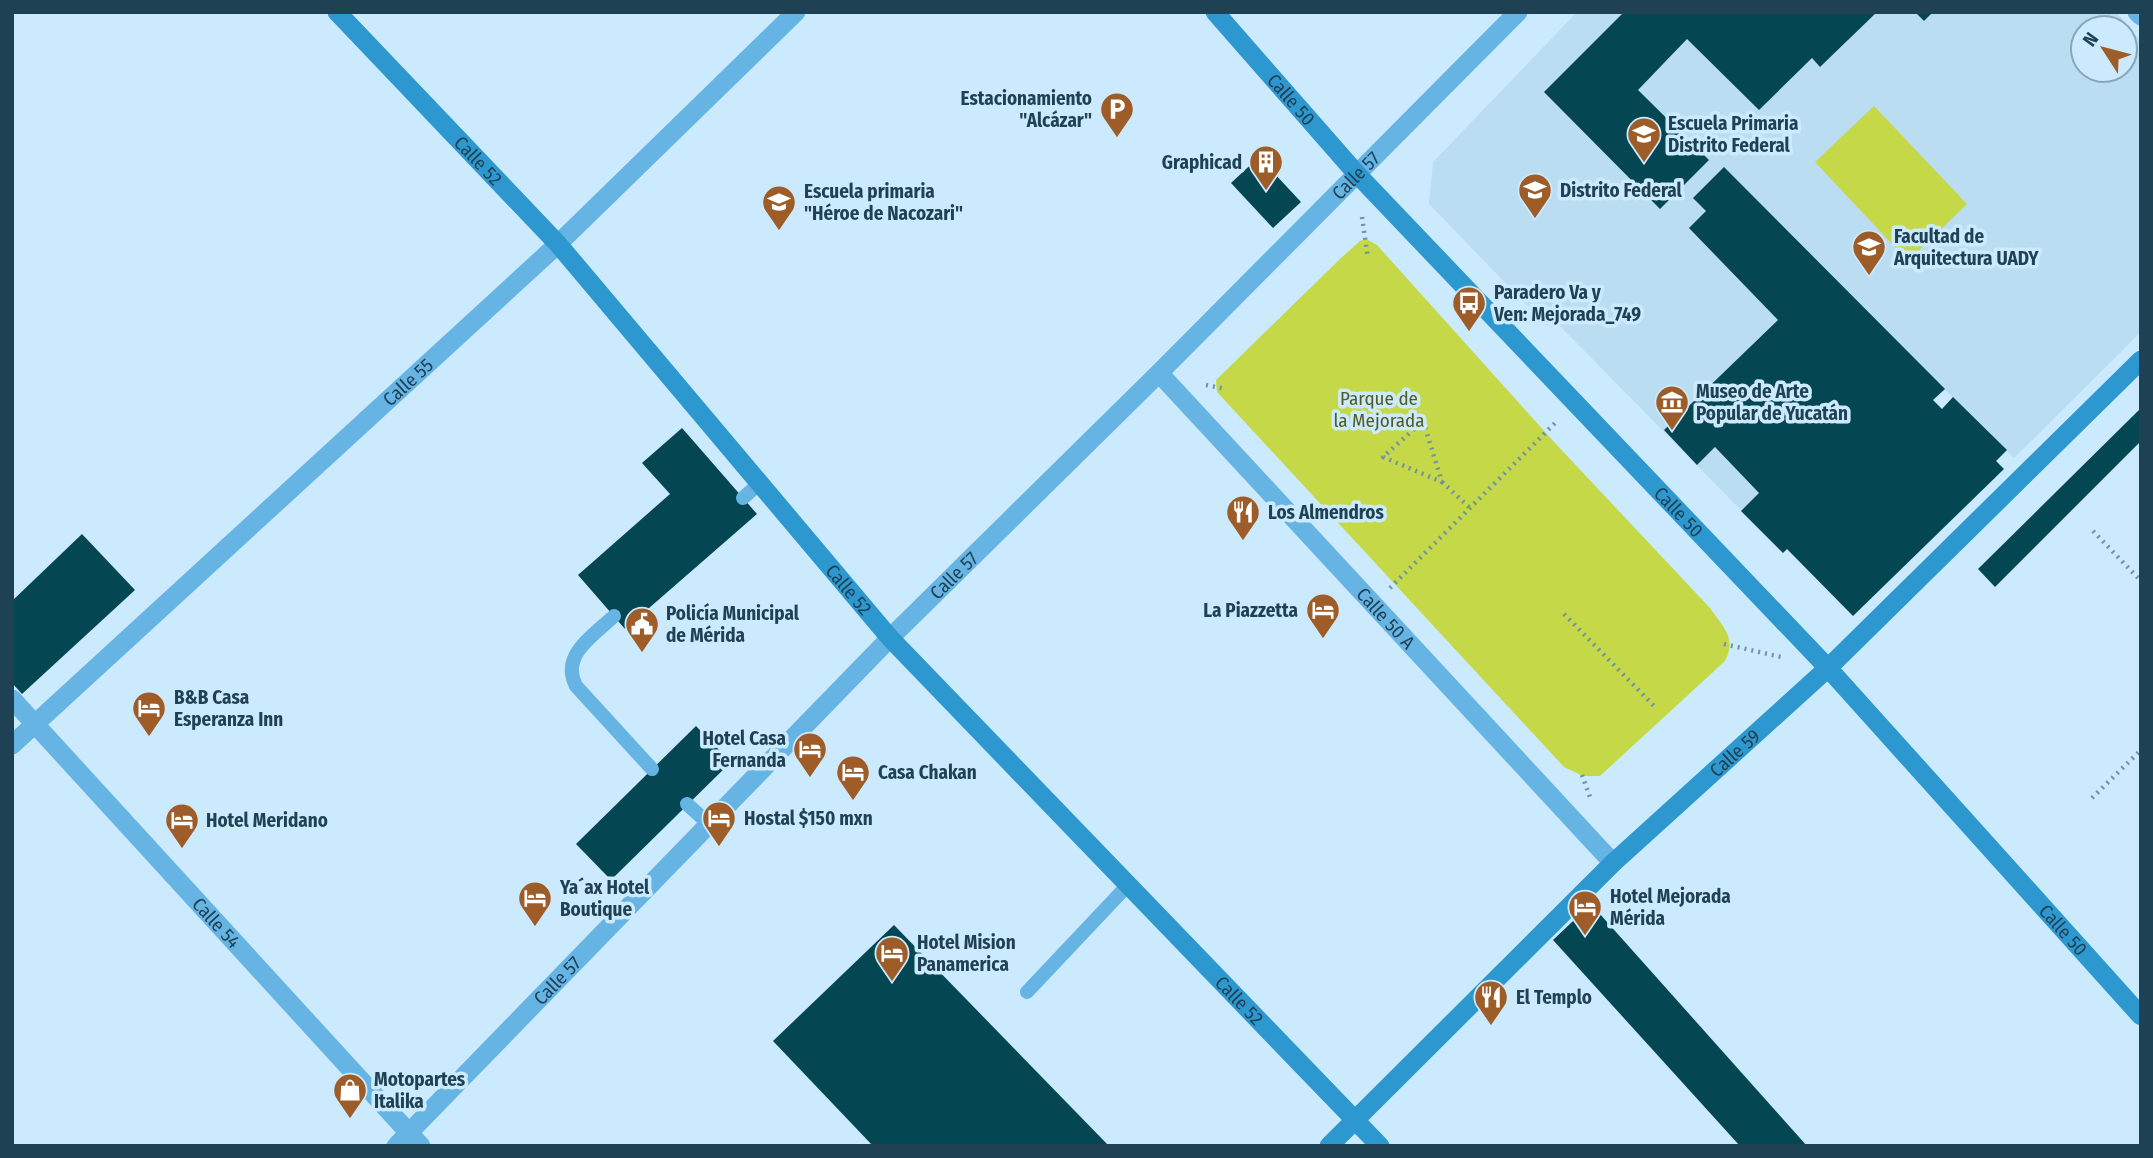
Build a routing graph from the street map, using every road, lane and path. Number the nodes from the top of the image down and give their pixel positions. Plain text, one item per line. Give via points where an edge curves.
1 (338, 12) edge
2 (796, 12) edge
3 (1215, 12) edge
4 (1518, 12) edge
5 (2137, 12) edge
6 (2141, 16) edge
7 (1356, 173) junction
8 (558, 244) junction
9 (2141, 360) edge
10 (1159, 373) junction
11 (1536, 441) dead end
12 (1442, 482) junction
13 (760, 483) junction
14 (743, 498) dead end
15 (1470, 508) junction
16 (2093, 531) dead end
17 (1400, 578) dead end
18 (2141, 581) edge
19 (1564, 614) dead end
20 (614, 616) dead end
21 (890, 638) junction
22 (1828, 668) junction
23 (12, 699) edge
24 (1655, 707) dead end
25 (35, 724) junction
26 (12, 745) edge
27 (2141, 750) edge
28 (652, 769) dead end
29 (2092, 798) dead end
30 (687, 804) dead end
31 (709, 824) junction
32 (1613, 863) junction
33 (1128, 885) junction
34 (1027, 992) dead end
35 (2141, 1016) edge
36 (1355, 1121) junction
37 (409, 1141) edge
38 (1329, 1146) edge
39 (1380, 1146) edge

1 - 8 main road, Calle 52
2 - 8 street, Calle 55
3 - 7 main road, Calle 50
4 - 7 street, Calle 57
5 - 6 street
7 - 10 street, Calle 57
7 - 22 main road, Calle 50
8 - 13 main road, Calle 52
8 - 25 street, Calle 55
9 - 22 main road, Calle 59
10 - 21 street, Calle 57
10 - 32 street, Calle 50 A
11 - 15 path
12 - 12 path via 1423,421 1383,457 1395,462
12 - 15 path
13 - 14 lane
13 - 21 main road, Calle 52
15 - 17 path
16 - 18 path
19 - 24 path
20 - 28 lane via 575,654 570,675
21 - 31 street, Calle 57
21 - 33 main road, Calle 52
22 - 32 main road, Calle 59
22 - 35 main road, Calle 50
23 - 25 street, Calle 54
25 - 26 street, Calle 55
25 - 37 street, Calle 54
27 - 29 path
30 - 31 lane
31 - 37 street, Calle 57
32 - 36 main road, Calle 59
33 - 34 lane
33 - 36 main road, Calle 52
36 - 38 main road, Calle 59
36 - 39 main road, Calle 52

